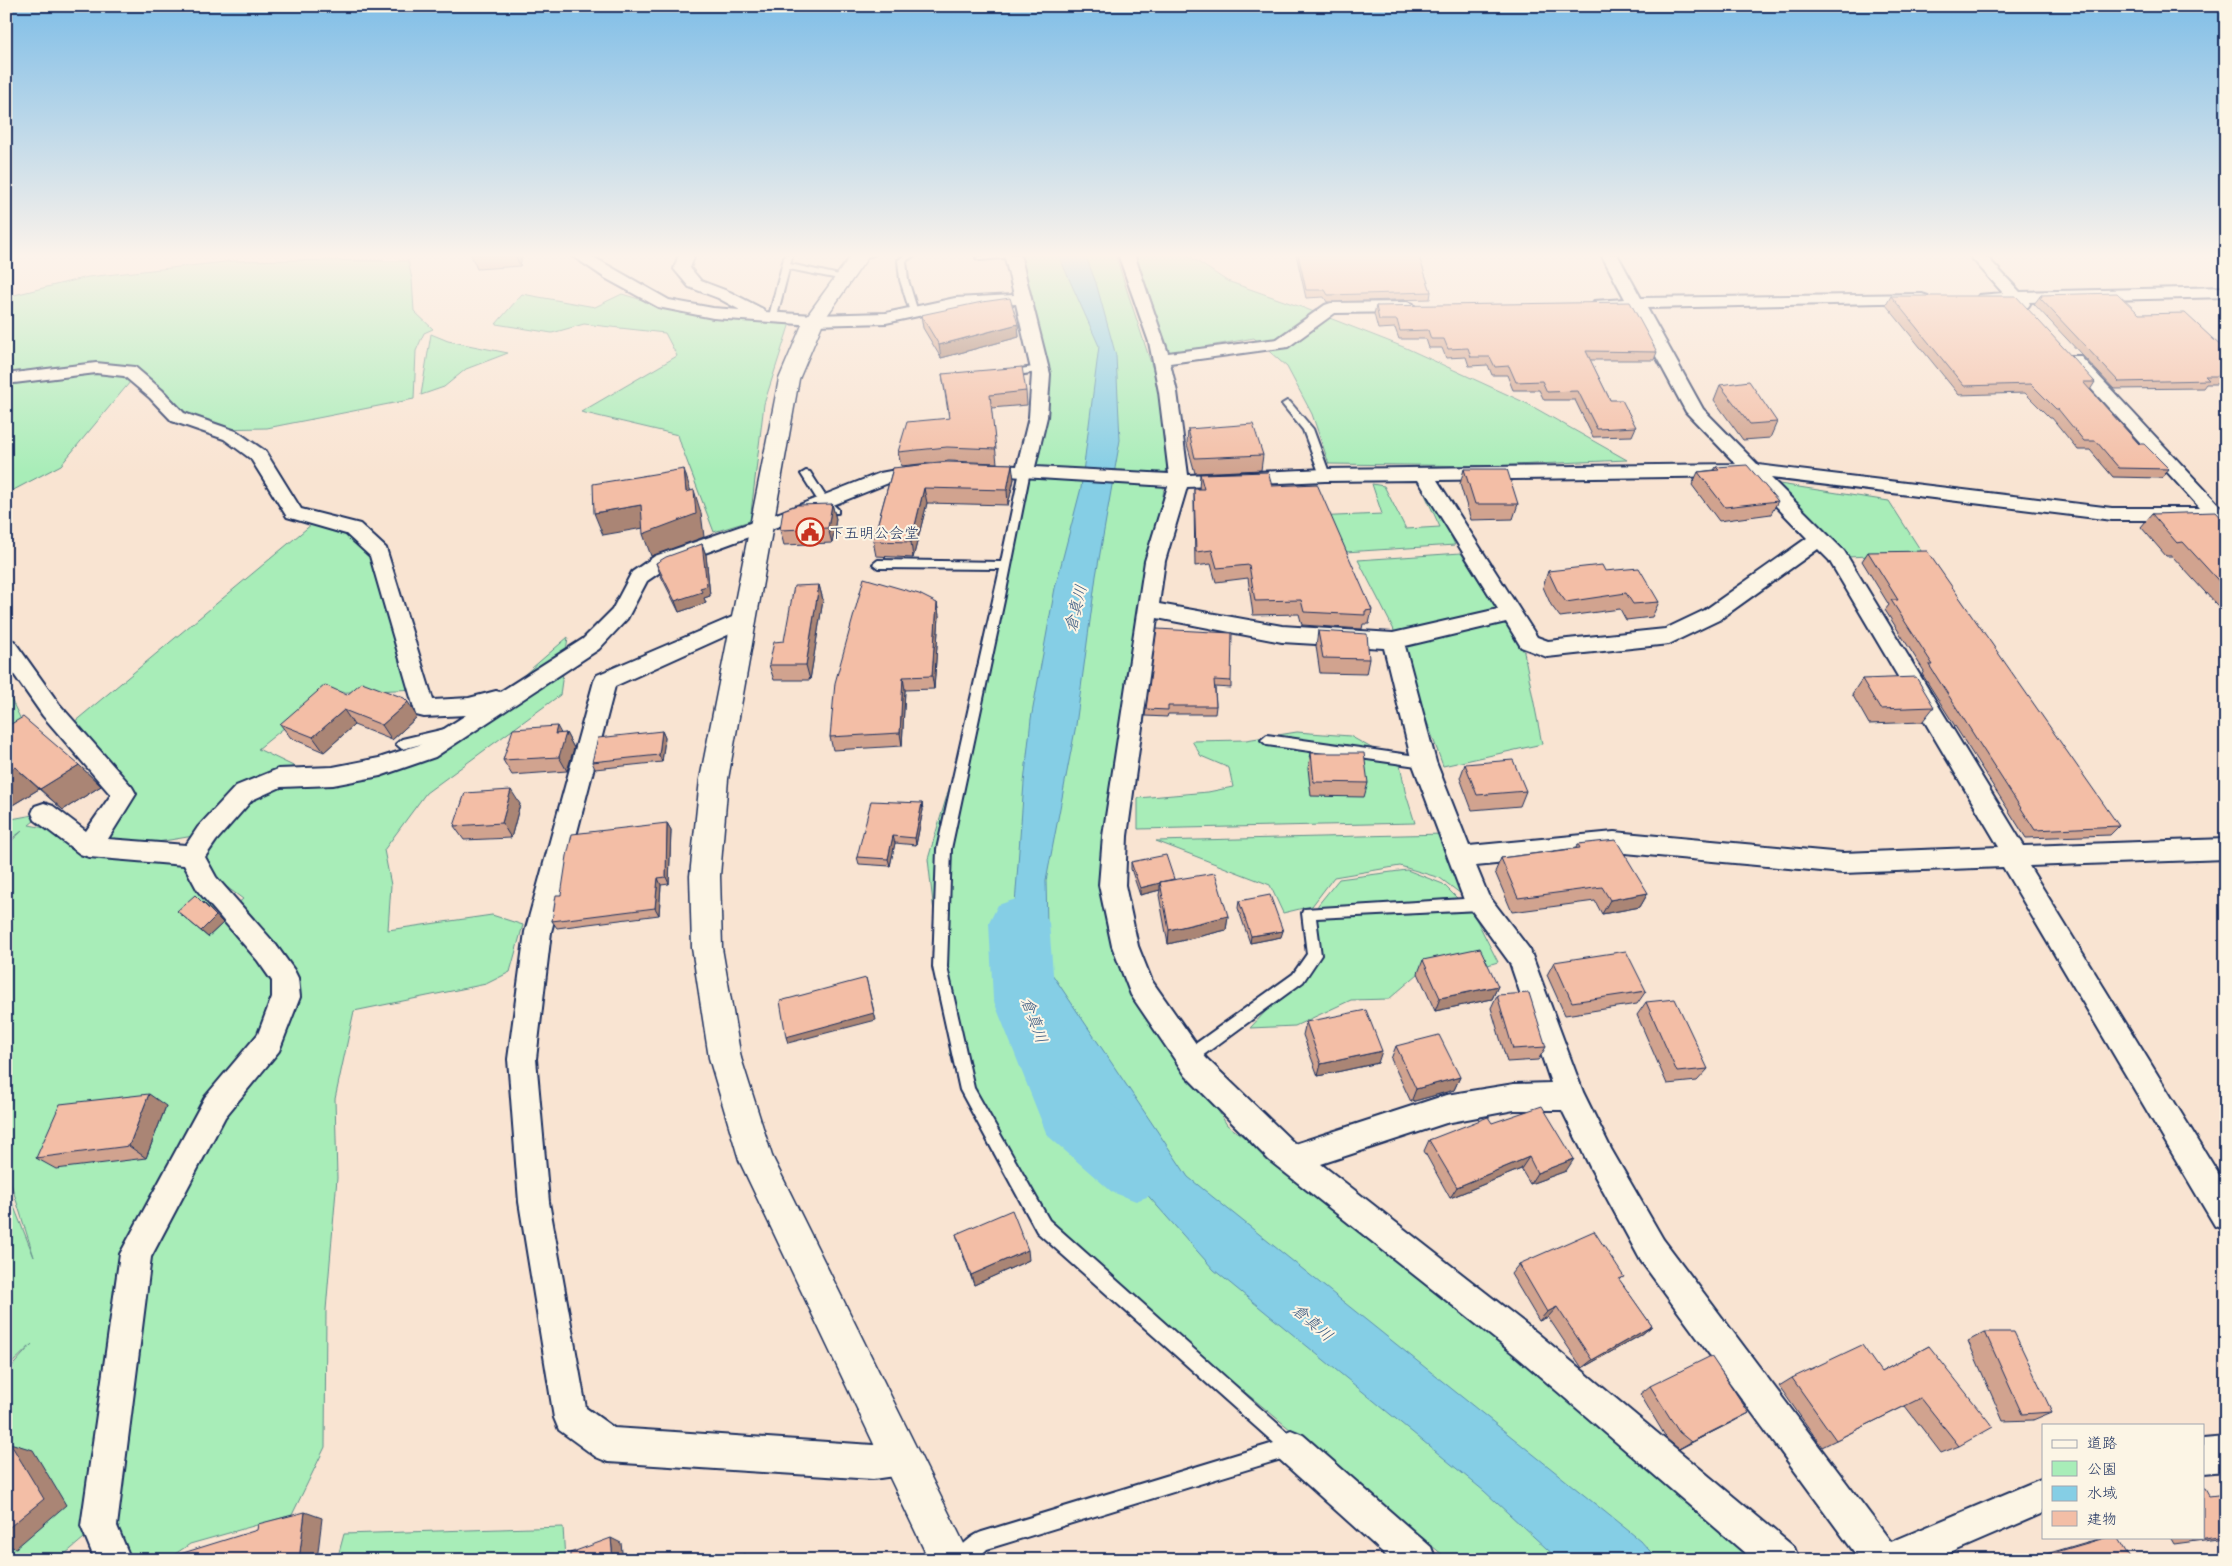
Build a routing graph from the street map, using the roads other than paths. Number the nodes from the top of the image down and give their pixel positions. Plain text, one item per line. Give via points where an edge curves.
1 (811, 327) edge
2 (1030, 327) edge
3 (1152, 327) edge
4 (1304, 327) edge
5 (1649, 327) edge
6 (2063, 348) edge
7 (1161, 359) junction
8 (1040, 369) junction
9 (997, 375) edge
10 (6, 379) edge
11 (1288, 404) dead end
12 (968, 469) edge
13 (939, 470) edge
14 (1752, 470) junction
15 (1032, 472) junction
16 (806, 474) dead end
17 (1424, 474) junction
18 (1324, 475) junction
19 (1179, 481) junction
20 (829, 506) junction
21 (2223, 518) edge
22 (762, 525) junction
23 (1820, 539) junction
24 (878, 564) dead end
25 (1006, 566) junction
26 (1148, 609) junction
27 (1510, 614) junction
28 (744, 619) junction
29 (1393, 641) junction
30 (6, 646) edge
31 (514, 694) junction
32 (458, 732) junction
33 (1267, 740) dead end
34 (402, 744) dead end
35 (1424, 762) junction
36 (44, 812) dead end
37 (89, 847) junction
38 (2226, 849) edge
39 (192, 856) junction
40 (2013, 856) junction
41 (1460, 857) junction
42 (1480, 904) junction
43 (1189, 1057) junction
44 (1570, 1096) junction
45 (1292, 1160) junction
46 (2226, 1215) edge
47 (1291, 1447) junction
48 (2226, 1454) edge
49 (2204, 1456) edge
50 (901, 1458) junction
51 (2042, 1495) edge
52 (113, 1560) edge
53 (951, 1560) edge
54 (962, 1560) edge
55 (1418, 1560) edge
56 (1781, 1560) edge
57 (1882, 1560) edge
58 (1898, 1560) edge

1 - 22 street via 789,379
2 - 8 street
3 - 7 street
4 - 7 street via 1282,343
5 - 14 street via 1695,412
6 - 21 street
7 - 19 street
8 - 9 lane
8 - 15 street
10 - 31 street via 96,368 129,371 178,417 230,435 258,455 294,513 353,529 379,553 424,709 469,706
11 - 18 lane via 1308,428
12 - 15 street
13 - 20 street via 887,477
14 - 17 street
14 - 21 street via 2112,514
14 - 23 street
15 - 19 street
15 - 25 lane
16 - 20 lane
17 - 18 street
17 - 27 street
18 - 19 street
19 - 26 street via 1155,561
20 - 22 street
22 - 28 street
22 - 31 street via 662,561 639,577 620,614 591,644
23 - 27 street via 1712,615 1669,636 1547,649 1530,642
23 - 40 street via 1837,556
24 - 25 lane
25 - 47 lane via 944,849 940,967 967,1090 1043,1226
26 - 29 street via 1282,634
26 - 43 street via 1115,836 1112,885 1126,946 1141,987
27 - 29 street
28 - 50 street via 714,779 705,876 707,948 725,1058 756,1160
28 - 50 street via 605,681 538,932 522,1059 534,1202 572,1418 608,1445 873,1462
29 - 35 street
30 - 37 street via 51,710 124,794
31 - 32 street
32 - 34 lane
32 - 39 street via 427,752 380,767 333,776 278,778 244,793
33 - 35 lane
35 - 41 street
36 - 37 street
37 - 39 street
38 - 40 street
39 - 52 street via 207,884 286,978 286,997 269,1042 215,1107 136,1254 99,1526
40 - 41 street via 1843,863 1614,842
40 - 46 street
41 - 42 street
42 - 43 lane via 1309,913 1314,955 1298,978
42 - 44 street via 1521,958
43 - 45 street
44 - 45 street via 1514,1097 1446,1109
44 - 57 street via 1652,1250
45 - 56 street via 1526,1343
47 - 54 lane via 982,1540
47 - 55 street
48 - 49 street
50 - 53 street
51 - 58 street

